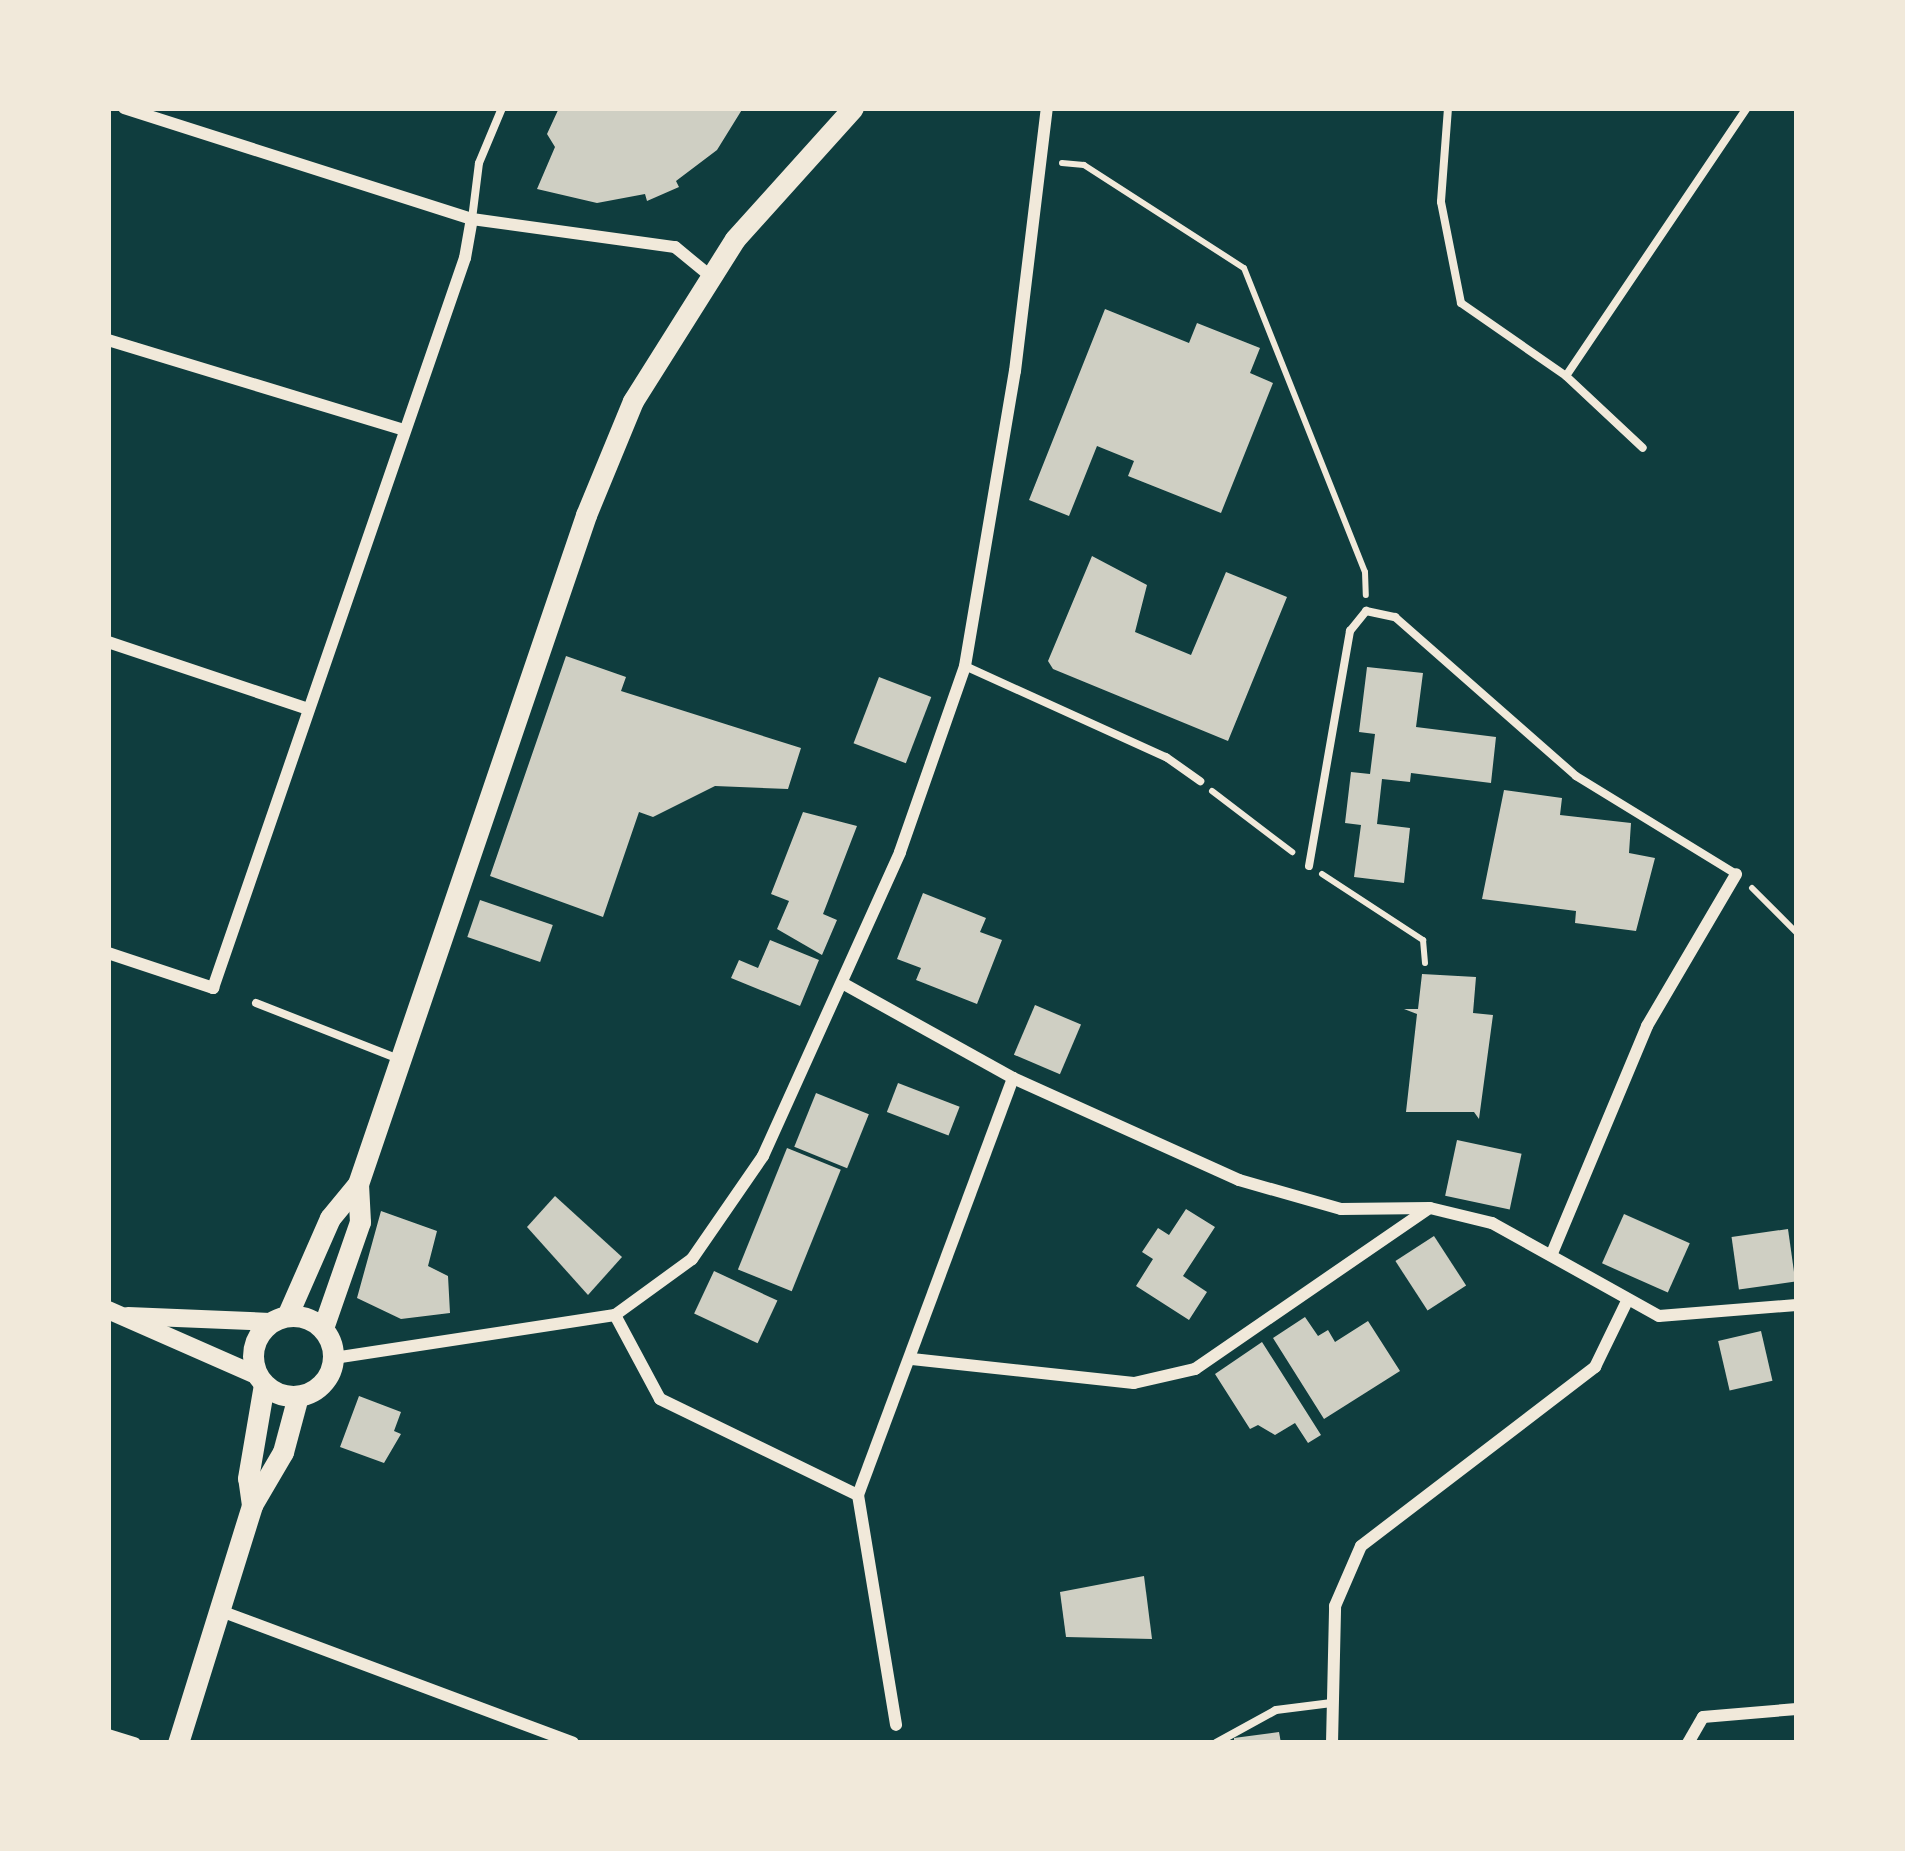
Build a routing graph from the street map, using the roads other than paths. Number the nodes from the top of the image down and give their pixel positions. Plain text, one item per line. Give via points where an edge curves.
1 (502, 108) edge
2 (853, 108) edge
3 (1047, 108) edge
4 (1448, 108) edge
5 (1747, 108) edge
6 (126, 110) edge
7 (472, 219) junction
8 (710, 275) junction
9 (108, 340) edge
10 (1566, 376) junction
11 (405, 430) junction
12 (1643, 448) dead end
13 (108, 642) edge
14 (965, 666) junction
15 (305, 708) junction
16 (1199, 781) dead end
17 (1309, 866) dead end
18 (1740, 878) joint
19 (108, 953) edge
20 (844, 984) junction
21 (256, 1004) dead end
22 (401, 1060) junction
23 (1013, 1078) junction
24 (358, 1184) junction
25 (1430, 1208) junction
26 (1553, 1251) junction
27 (1627, 1301) junction
28 (1797, 1305) edge
29 (116, 1313) edge
30 (615, 1315) junction
31 (279, 1319) junction
32 (323, 1328) junction
33 (334, 1358) junction
34 (912, 1359) junction
35 (261, 1380) junction
36 (298, 1396) junction
37 (858, 1495) junction
38 (252, 1505) junction
39 (218, 1610) junction
40 (1333, 1703) junction
41 (1797, 1709) edge
42 (896, 1724) dead end
43 (108, 1735) edge
44 (136, 1743) edge
45 (178, 1743) edge
46 (573, 1743) edge
47 (1216, 1743) edge
48 (1333, 1743) edge
49 (1688, 1743) edge

1 - 7 lane via 479,164
2 - 8 main road
3 - 14 street via 1015,370
4 - 10 lane via 1441,202 1461,303
5 - 10 lane
6 - 7 street
7 - 8 street via 675,248
7 - 11 street
8 - 22 main road via 633,401 586,515
9 - 11 street
10 - 12 lane
11 - 15 street
13 - 15 street
14 - 16 lane via 1166,757
14 - 20 street
15 - 19 street via 213,988
17 - 18 lane via 1350,631 1366,611 1395,616 1576,776
18 - 26 street via 1647,1026
20 - 23 street
20 - 30 street via 763,1156 692,1258
21 - 22 lane
22 - 24 main road
23 - 25 street via 1288,1196 1341,1209
23 - 34 street
24 - 31 main road via 330,1218
24 - 32 main road via 361,1222
25 - 26 street via 1492,1222
25 - 34 street via 1195,1370 1134,1383
26 - 27 street
27 - 28 street via 1660,1316
27 - 40 street via 1595,1367 1361,1546 1335,1606
29 - 31 street
29 - 35 street
30 - 33 street
30 - 37 street via 660,1399
31 - 32 main road
31 - 35 main road via 253,1347
32 - 33 main road
33 - 36 main road via 328,1376
34 - 37 street
35 - 36 main road
35 - 38 main road
36 - 38 main road via 283,1452
37 - 42 street
38 - 39 main road
39 - 45 main road
39 - 46 street
40 - 47 lane via 1276,1710
40 - 48 street
41 - 49 street via 1702,1717
43 - 44 street

